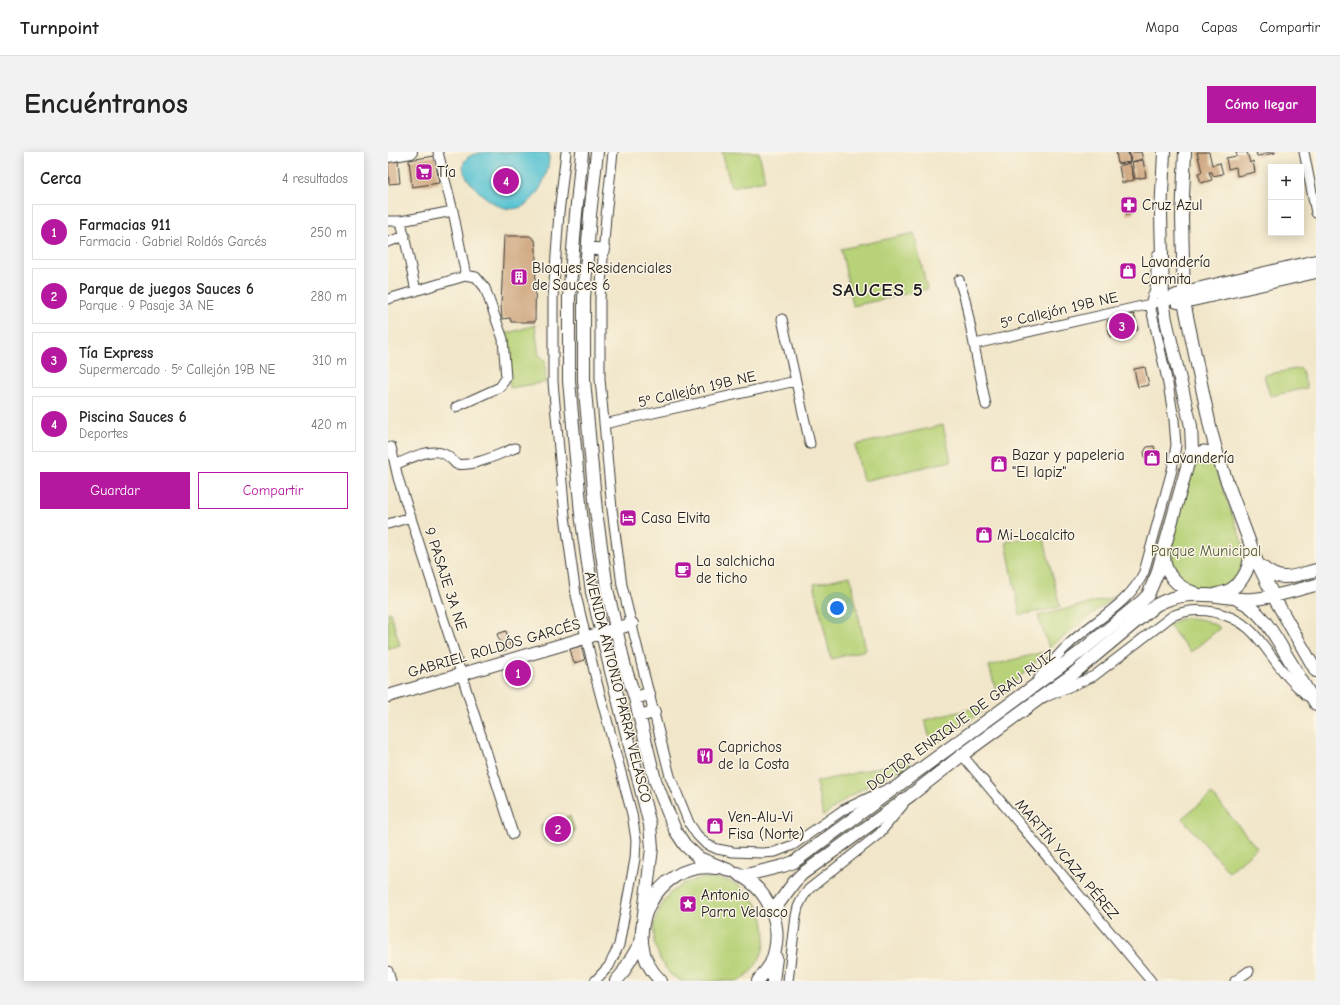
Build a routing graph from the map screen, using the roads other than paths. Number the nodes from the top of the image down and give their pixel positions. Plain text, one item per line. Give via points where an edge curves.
1 (411, 152) edge
2 (438, 152) edge
3 (566, 152) edge
4 (582, 152) edge
5 (597, 152) edge
6 (613, 152) edge
7 (1164, 152) edge
8 (1185, 152) edge
9 (1304, 152) edge
10 (388, 156) edge
11 (453, 211) junction
12 (1316, 213) edge
13 (388, 221) edge
14 (401, 221) junction
15 (1162, 230) junction
16 (405, 236) junction
17 (388, 242) edge
18 (588, 248) junction
19 (604, 250) junction
20 (1316, 261) edge
21 (1316, 272) edge
22 (464, 275) junction
23 (959, 280) dead end
24 (416, 291) junction
25 (1184, 297) junction
26 (388, 299) edge
27 (1163, 302) junction
28 (1150, 304) junction
29 (782, 319) dead end
30 (975, 344) junction
31 (796, 381) junction
32 (986, 405) dead end
33 (456, 407) dead end
34 (604, 424) junction
35 (810, 444) dead end
36 (391, 446) dead end
37 (515, 448) dead end
38 (1219, 460) junction
39 (1188, 464) junction
40 (395, 465) junction
41 (411, 517) junction
42 (388, 524) edge
43 (1249, 541) junction
44 (1164, 550) junction
45 (1258, 562) junction
46 (1316, 570) edge
47 (1316, 585) edge
48 (1198, 594) junction
49 (1210, 594) junction
50 (1274, 596) junction
51 (1228, 597) junction
52 (632, 624) junction
53 (616, 628) junction
54 (602, 633) junction
55 (586, 637) junction
56 (1316, 671) edge
57 (461, 674) junction
58 (1032, 687) junction
59 (649, 694) junction
60 (388, 696) edge
61 (635, 698) junction
62 (1036, 702) junction
63 (1316, 704) edge
64 (654, 712) junction
65 (639, 716) junction
66 (962, 755) junction
67 (908, 778) junction
68 (911, 795) junction
69 (513, 834) dead end
70 (736, 873) junction
71 (773, 911) junction
72 (643, 922) junction
73 (642, 940) junction
74 (777, 942) junction
75 (388, 971) edge
76 (1249, 971) dead end
77 (391, 981) edge
78 (595, 981) edge
79 (616, 981) edge
80 (662, 981) edge
81 (758, 981) edge
82 (773, 981) edge
83 (788, 981) edge
84 (1151, 981) edge
85 (1235, 981) edge

1 - 10 street
2 - 11 street
3 - 55 street, AVENIDA ANTONIO PARRA VELASCO via 553,298 553,382 565,516 576,595
4 - 54 street, AVENIDA ANTONIO PARRA VELASCO via 569,298 569,381 581,514 592,592
5 - 18 street, AVENIDA ANTONIO PARRA VELASCO
6 - 19 street, AVENIDA ANTONIO PARRA VELASCO
7 - 15 street, DOCTOR ENRIQUE DE GRAU RUIZ
8 - 25 street via 1182,217
9 - 12 street
11 - 14 street
11 - 22 street
13 - 14 street
14 - 16 street
15 - 27 street, DOCTOR ENRIQUE DE GRAU RUIZ
15 - 28 street via 1157,254 1155,289
16 - 17 street
16 - 24 street
18 - 19 street
18 - 53 street, AVENIDA ANTONIO PARRA VELASCO via 584,298 584,380 596,511 607,589
19 - 34 street, AVENIDA ANTONIO PARRA VELASCO via 600,299 600,379
20 - 25 street
21 - 25 street
22 - 24 street
22 - 33 street via 476,278 485,288 503,339 506,378 500,387
23 - 30 street
24 - 26 street
25 - 27 street
25 - 38 street via 1186,316
27 - 28 street, 5º Callejón 19B NE
27 - 39 street, DOCTOR ENRIQUE DE GRAU RUIZ via 1191,426 1192,449
28 - 30 street, 5º Callejón 19B NE
28 - 58 street via 1168,384 1176,445 1172,470 1144,572 1130,595 1067,645
29 - 31 street
30 - 32 street
31 - 34 street, 5º Callejón 19B NE
31 - 35 street
34 - 52 street, AVENIDA ANTONIO PARRA VELASCO via 622,585
36 - 40 street, 9 PASAJE 3A NE
37 - 40 street via 465,465 456,464 446,454 433,451
38 - 39 street via 1212,453 1203,451 1195,454
38 - 43 street
39 - 44 street, DOCTOR ENRIQUE DE GRAU RUIZ
40 - 41 street, 9 PASAJE 3A NE
41 - 42 street
41 - 57 street, 9 PASAJE 3A NE
43 - 45 street
43 - 49 street via 1250,561 1240,582 1228,591
44 - 48 street via 1164,560 1175,582
44 - 58 street, DOCTOR ENRIQUE DE GRAU RUIZ via 1154,583 1142,602
45 - 46 street via 1278,577
45 - 50 street
47 - 50 street, DOCTOR ENRIQUE DE GRAU RUIZ
48 - 49 street, DOCTOR ENRIQUE DE GRAU RUIZ
48 - 62 street, DOCTOR ENRIQUE DE GRAU RUIZ via 1182,595 1156,605
49 - 51 street, DOCTOR ENRIQUE DE GRAU RUIZ
50 - 51 street, DOCTOR ENRIQUE DE GRAU RUIZ via 1252,599
50 - 56 street
51 - 63 street via 1242,602 1259,615 1272,631
52 - 53 street, GABRIEL ROLDÓS GARCÉS
52 - 59 street, AVENIDA ANTONIO PARRA VELASCO
53 - 54 street, GABRIEL ROLDÓS GARCÉS
53 - 61 street, AVENIDA ANTONIO PARRA VELASCO
54 - 55 street, GABRIEL ROLDÓS GARCÉS
54 - 72 street, AVENIDA ANTONIO PARRA VELASCO via 650,825 652,848
55 - 57 street, GABRIEL ROLDÓS GARCÉS
55 - 78 street, AVENIDA ANTONIO PARRA VELASCO via 632,814 636,840 619,945 609,966
57 - 60 street, GABRIEL ROLDÓS GARCÉS
57 - 69 street, 9 PASAJE 3A NE
58 - 67 street, DOCTOR ENRIQUE DE GRAU RUIZ
59 - 61 street
59 - 64 street, AVENIDA ANTONIO PARRA VELASCO
61 - 65 street, AVENIDA ANTONIO PARRA VELASCO
62 - 63 street, DOCTOR ENRIQUE DE GRAU RUIZ via 1094,676 1172,616 1187,610 1198,610 1222,614 1244,624 1264,645 1287,676
62 - 66 street, DOCTOR ENRIQUE DE GRAU RUIZ
64 - 65 street
64 - 67 street, AVENIDA ANTONIO PARRA VELASCO via 670,776 689,823 706,844 717,849 762,853 793,846 843,810
65 - 70 street, AVENIDA ANTONIO PARRA VELASCO via 655,780 675,830 685,845 699,858
66 - 68 street, DOCTOR ENRIQUE DE GRAU RUIZ
66 - 84 street, MARTÍN YCAZA PÉREZ
67 - 70 street, DOCTOR ENRIQUE DE GRAU RUIZ via 794,862
68 - 71 street, DOCTOR ENRIQUE DE GRAU RUIZ via 802,874
68 - 83 street via 879,834 815,883 803,897 796,916
70 - 71 street via 751,882 767,898
70 - 72 street via 708,867 686,872 666,883 651,900
71 - 74 street
72 - 73 street
73 - 79 street
73 - 80 street via 646,959 655,975
74 - 81 street via 770,964
74 - 82 street
75 - 77 street
76 - 85 street

